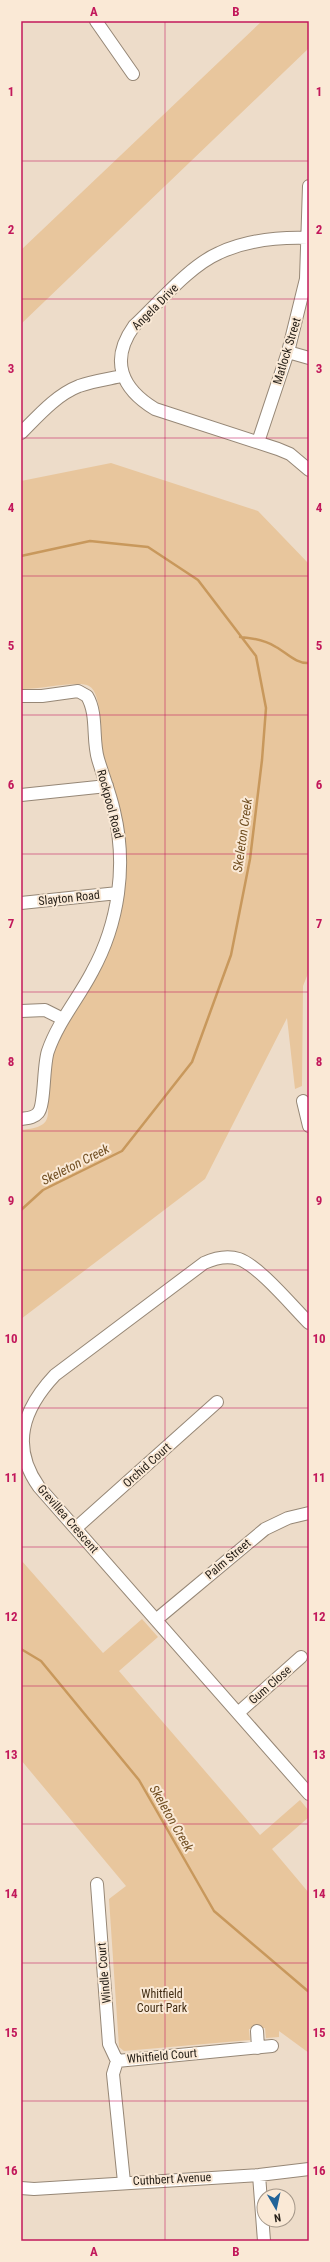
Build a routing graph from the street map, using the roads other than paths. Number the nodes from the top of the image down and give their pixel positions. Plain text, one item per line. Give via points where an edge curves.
1 (96, 21) edge
2 (133, 74) dead end
3 (309, 186) edge
4 (308, 238) junction
5 (288, 352) junction
6 (309, 358) edge
7 (122, 376) junction
8 (21, 433) edge
9 (258, 442) junction
10 (309, 470) edge
11 (21, 696) edge
12 (107, 786) junction
13 (21, 795) edge
14 (118, 893) junction
15 (21, 903) edge
16 (21, 1011) edge
17 (63, 1019) junction
18 (303, 1101) dead end
19 (21, 1119) edge
20 (309, 1126) edge
21 (309, 1324) edge
22 (217, 1402) dead end
23 (309, 1513) edge
24 (76, 1528) junction
25 (157, 1620) junction
26 (301, 1657) dead end
27 (238, 1713) junction
28 (309, 1794) edge
29 (97, 1884) dead end
30 (257, 2031) dead end
31 (272, 2046) dead end
32 (258, 2048) junction
33 (117, 2061) junction
34 (309, 2169) edge
35 (259, 2174) junction
36 (124, 2182) junction
37 (21, 2188) edge
38 (34, 2189) junction
39 (21, 2197) edge
40 (264, 2241) edge

1 - 2 street
3 - 4 street, Matlock Street
4 - 5 street, Matlock Street via 306,278
4 - 7 street, Angela Drive via 282,237 238,245 217,253 191,272 134,326 127,336 122,353
5 - 6 street
5 - 9 street, Matlock Street
7 - 8 street via 79,386 66,393
7 - 9 street via 139,400 155,409
9 - 10 street via 290,454
11 - 12 street, Rockpool Road via 78,691 85,694 91,704 97,758
12 - 13 street
12 - 14 street, Rockpool Road via 120,843
14 - 15 street, Slayton Road
14 - 17 street, Rockpool Road via 110,931 99,958
16 - 17 street via 45,1010
17 - 19 street, Rockpool Road via 46,1056 40,1110 33,1117
18 - 20 street
21 - 24 street, Grevillea Crescent via 252,1266 240,1259 215,1258 204,1263 55,1375 39,1392 29,1409 23,1435 24,1449 32,1477
22 - 24 street, Orchid Court
23 - 25 street, Palm Street via 288,1518 265,1529
24 - 25 street, Grevillea Crescent
25 - 27 street, Grevillea Crescent
26 - 27 street, Gum Close
27 - 28 street, Grevillea Crescent
29 - 33 street, Windle Court via 109,2044
30 - 32 street
31 - 32 street, Whitfield Court
32 - 33 street, Whitfield Court
33 - 36 street, Whitfield Court via 114,2074
34 - 35 street, Cuthbert Avenue
35 - 36 street, Cuthbert Avenue
35 - 40 street
36 - 38 street, Cuthbert Avenue
37 - 38 street, Cuthbert Avenue
38 - 39 street, Cuthbert Avenue

